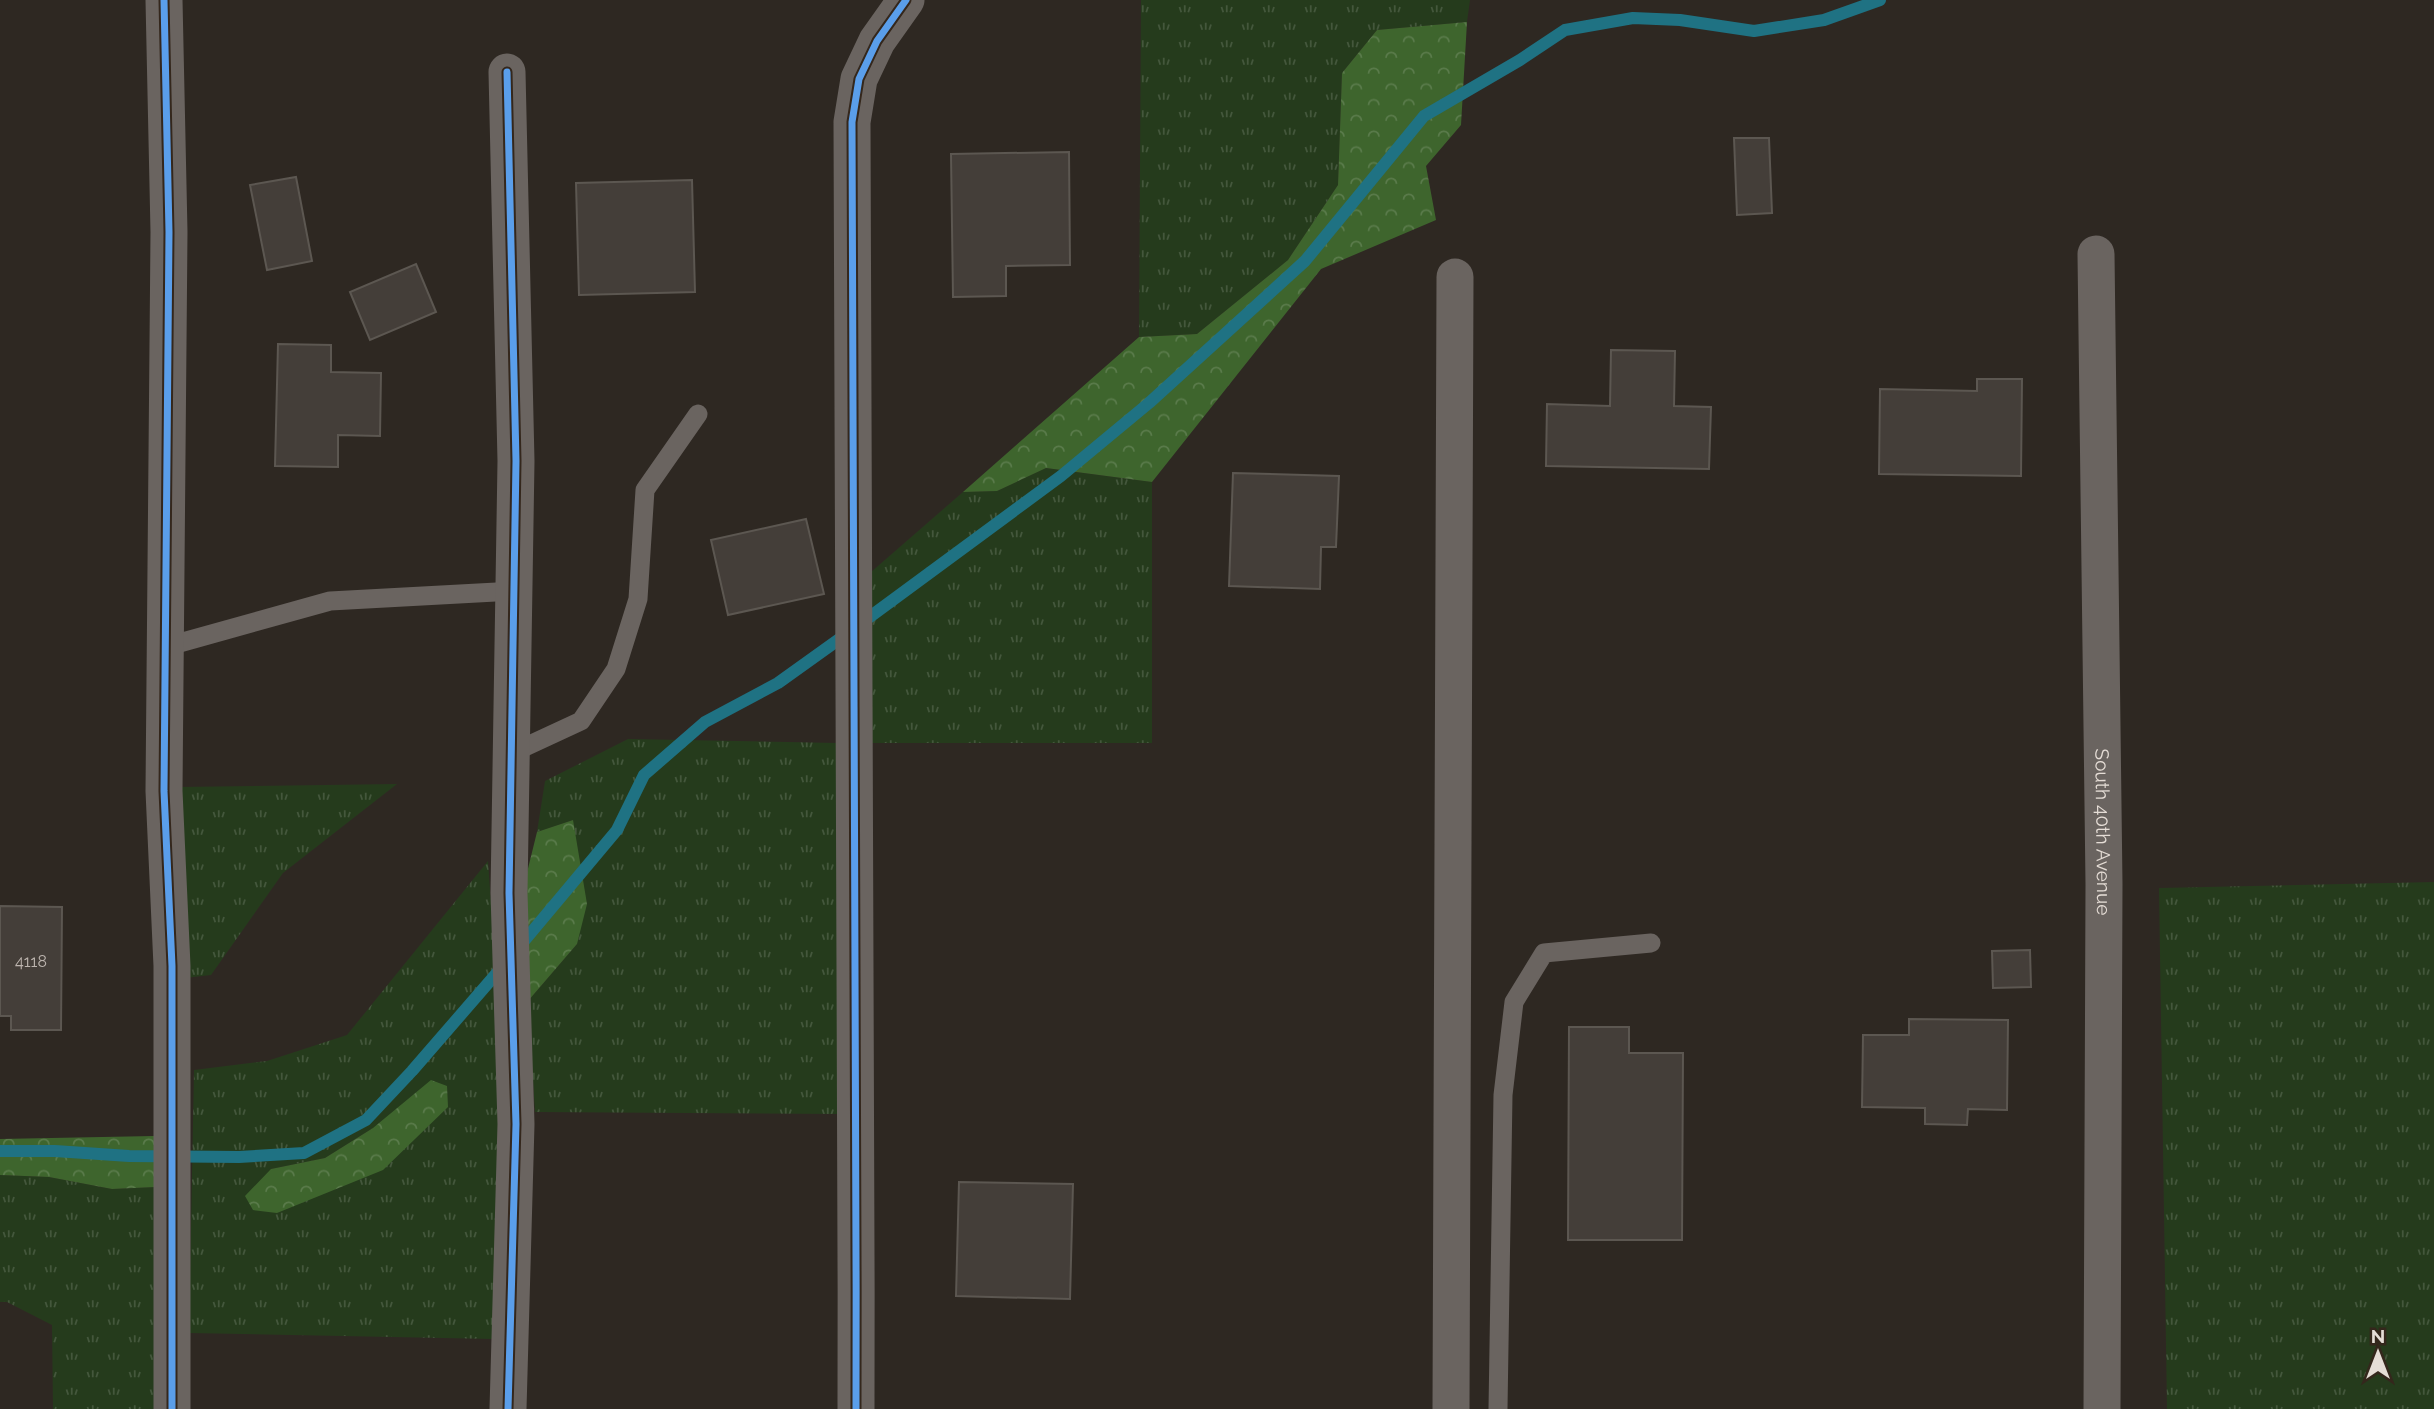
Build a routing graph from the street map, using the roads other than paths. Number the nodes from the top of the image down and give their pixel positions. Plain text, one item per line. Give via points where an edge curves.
1 (164, 0) edge
2 (906, 0) edge
3 (507, 72) dead end
4 (2096, 254) dead end
5 (1455, 277) dead end
6 (698, 414) dead end
7 (514, 591) junction
8 (165, 647) junction
9 (512, 753) junction
10 (1651, 943) dead end
11 (172, 1409) edge
12 (508, 1409) edge
13 (856, 1409) edge
14 (1451, 1409) edge
15 (1498, 1409) edge
16 (2102, 1409) edge

1 - 8 street via 169,232
2 - 13 street via 877,41 859,79 852,122
3 - 7 street via 516,461
4 - 16 street, South 40th Avenue via 2104,884
5 - 14 street
6 - 9 lane via 645,490 638,599 616,669 581,721
7 - 8 lane via 330,601
7 - 9 street
8 - 11 street via 164,791 172,966
9 - 12 street via 509,892 516,1124
10 - 15 lane via 1544,953 1514,1002 1503,1096

